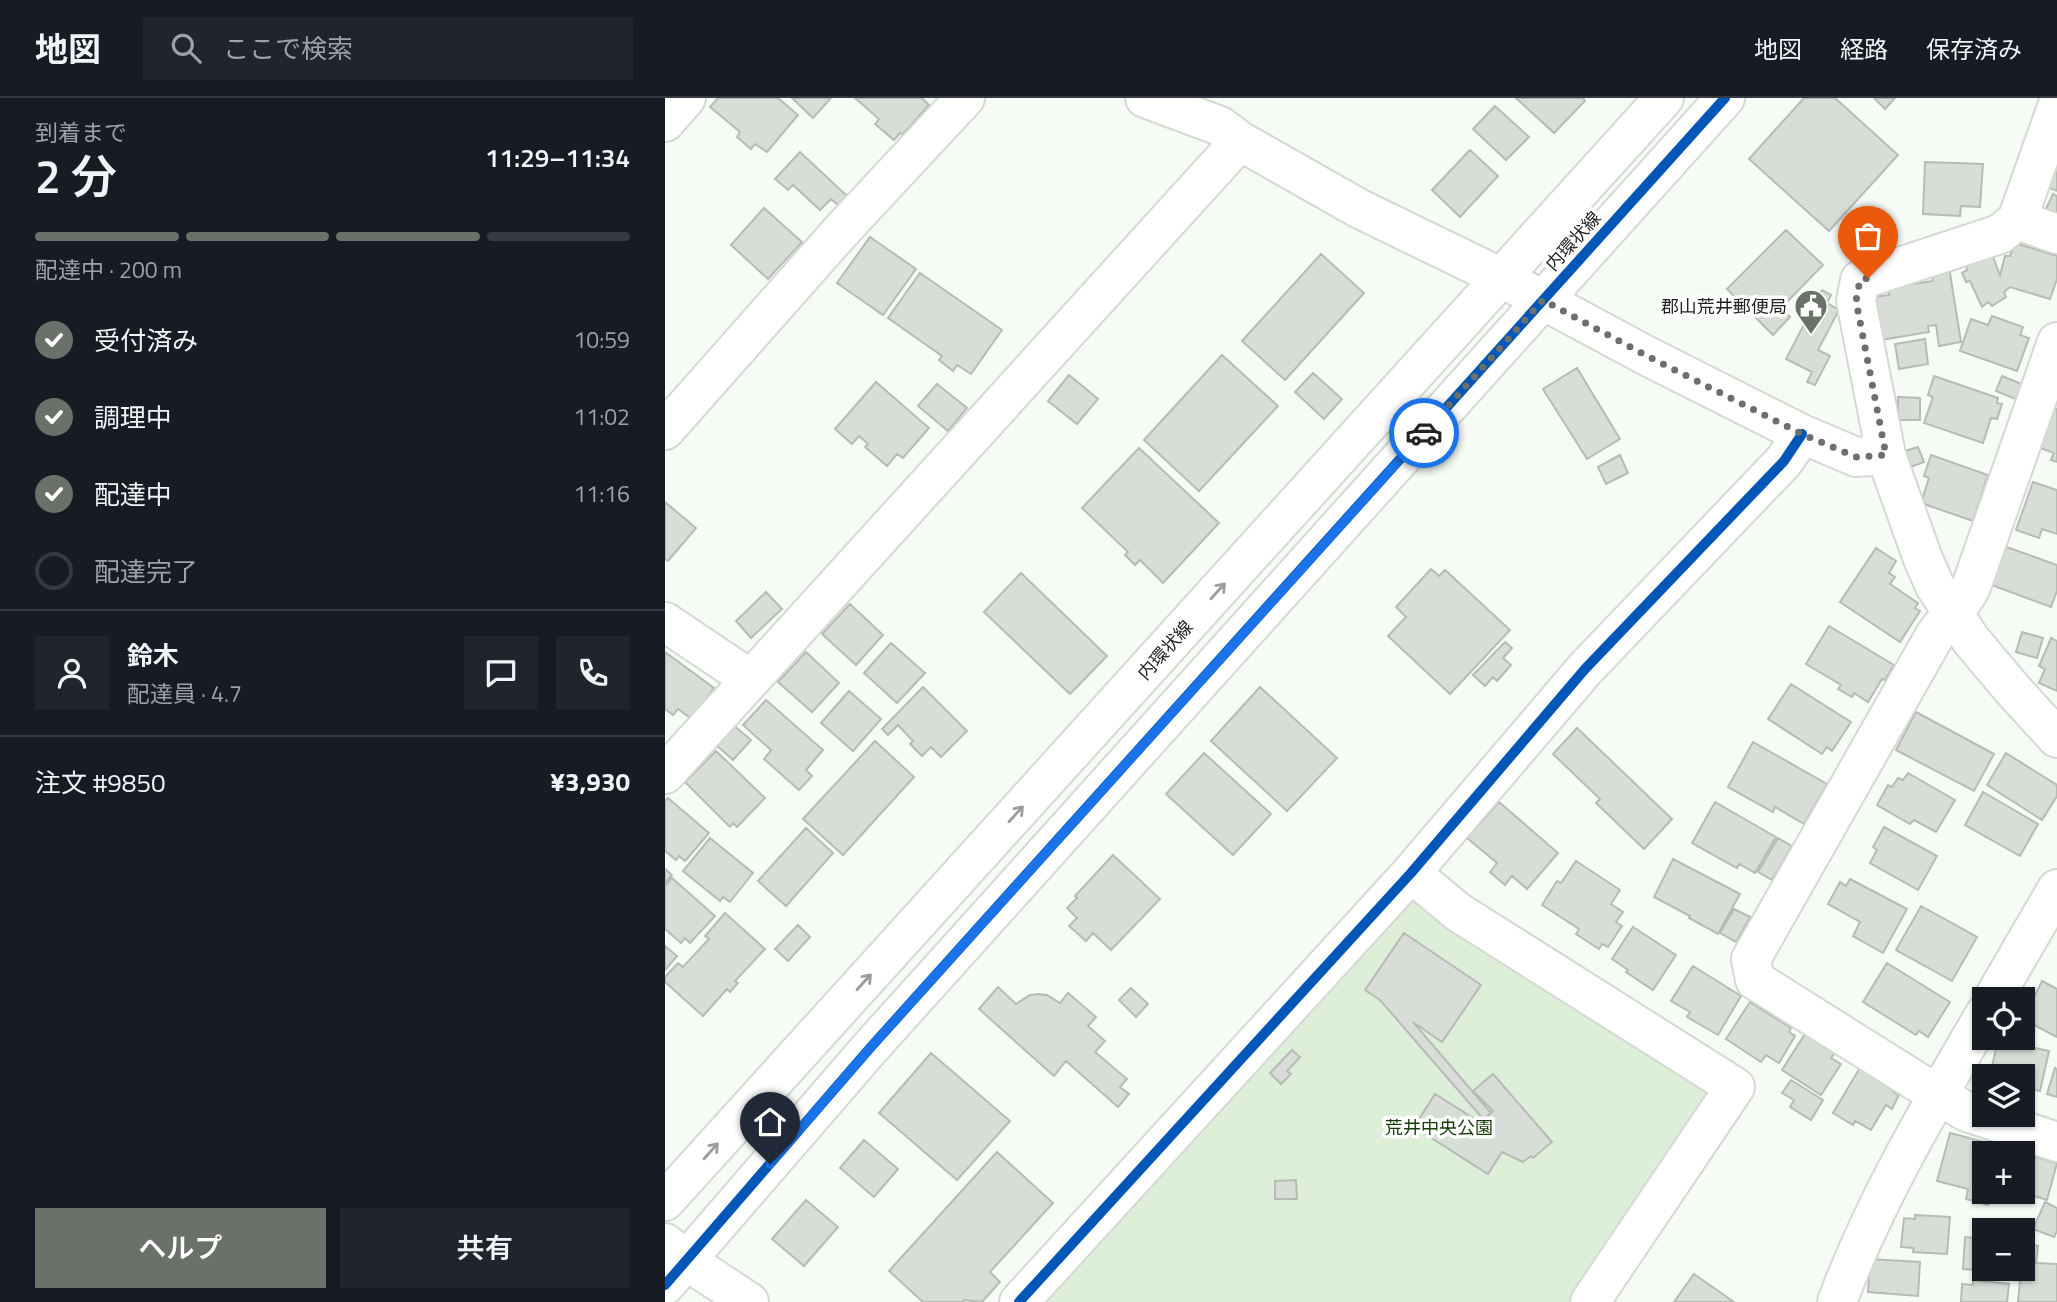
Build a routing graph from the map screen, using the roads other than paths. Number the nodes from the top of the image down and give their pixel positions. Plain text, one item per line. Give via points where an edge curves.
1 (687, 98) edge
2 (965, 98) edge
3 (1145, 98) edge
4 (1664, 98) edge
5 (1725, 98) edge
6 (2057, 107) edge
7 (665, 122) edge
8 (1240, 141) junction
9 (2017, 220) junction
10 (2057, 234) edge
11 (1502, 278) junction
12 (1543, 300) junction
13 (2057, 342) edge
14 (677, 393) edge
15 (665, 430) edge
16 (1802, 434) junction
17 (1886, 455) junction
18 (1954, 612) junction
19 (665, 622) edge
20 (750, 679) junction
21 (2057, 738) edge
22 (665, 774) edge
23 (1411, 873) junction
24 (2057, 889) edge
25 (2000, 987) edge
26 (1972, 1036) edge
27 (1938, 1095) junction
28 (2057, 1142) edge
29 (665, 1201) edge
30 (672, 1263) edge
31 (749, 1302) edge
32 (1019, 1302) edge
33 (1590, 1302) edge
34 (1837, 1302) edge

1 - 7 street
2 - 14 street via 842,230
3 - 8 street via 1220,126
4 - 11 street, 内環状線
5 - 12 street, 内環状線
6 - 9 street
8 - 11 street via 1360,209
8 - 20 street
9 - 10 street
9 - 17 street via 2000,234 1860,280 1856,301
11 - 12 street
29 -> 11 street, 内環状線
12 - 16 street
12 - 30 street, 内環状線
13 - 18 street via 1971,587
14 - 15 street
16 - 17 street via 1856,457
16 - 23 street via 1784,461 1585,669
17 - 18 street via 1923,559
18 - 21 street via 1971,639
18 - 27 street via 1934,637 1751,959 1755,979
19 - 20 street
20 - 22 street
23 - 32 street
23 - 33 street via 1458,912 1735,1087
24 - 25 street
26 - 27 street
27 - 28 street via 1967,1112
27 - 34 street via 1882,1199
30 - 31 street

